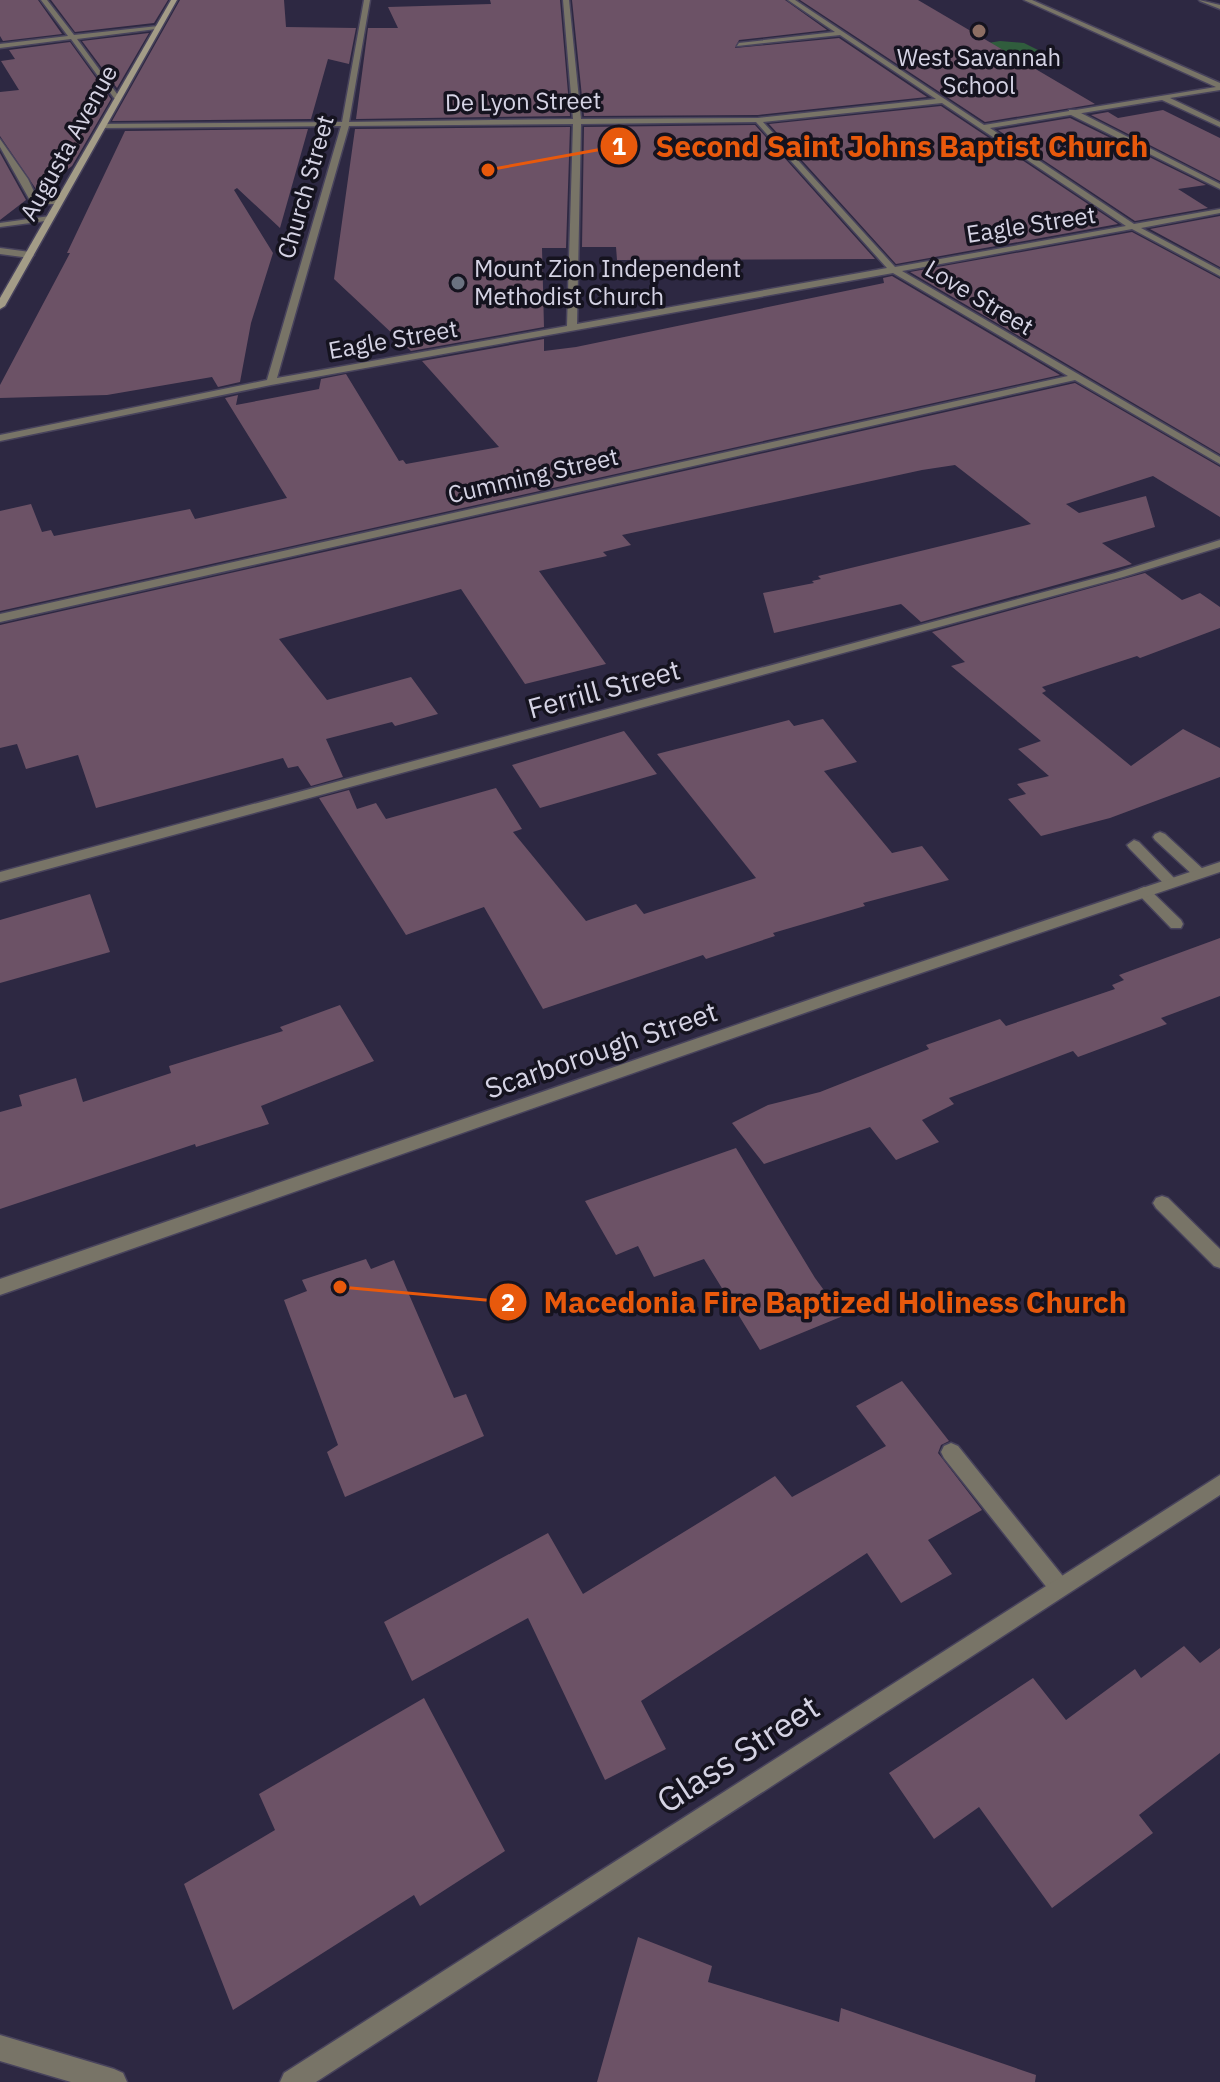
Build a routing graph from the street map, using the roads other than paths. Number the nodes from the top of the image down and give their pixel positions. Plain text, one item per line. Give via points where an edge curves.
1 (44, 0) edge
2 (174, 0) edge
3 (367, 0) edge
4 (566, 0) edge
5 (791, 0) edge
6 (1027, 0) edge
7 (1202, 0) edge
8 (1220, 7) edge
9 (156, 27) junction
10 (841, 33) junction
11 (73, 37) junction
12 (739, 45) dead end
13 (0, 46) edge
14 (1220, 87) edge
15 (117, 96) junction
16 (1162, 97) junction
17 (942, 101) junction
18 (1072, 112) junction
19 (577, 120) junction
20 (758, 120) junction
21 (1220, 125) edge
22 (103, 126) junction
23 (345, 126) junction
24 (984, 127) junction
25 (0, 141) edge
26 (1220, 187) edge
27 (59, 202) junction
28 (1220, 211) edge
29 (50, 218) junction
30 (0, 225) edge
31 (1135, 228) junction
32 (0, 251) edge
33 (30, 255) junction
34 (891, 268) junction
35 (1220, 273) edge
36 (0, 306) edge
37 (572, 329) junction
38 (1075, 377) junction
39 (271, 382) junction
40 (0, 438) edge
41 (1220, 461) edge
42 (1220, 543) edge
43 (0, 618) edge
44 (1160, 837) dead end
45 (1134, 845) dead end
46 (1220, 867) edge
47 (1199, 873) junction
48 (0, 877) edge
49 (1171, 883) junction
50 (1144, 892) junction
51 (1176, 924) dead end
52 (1162, 1203) dead end
53 (1220, 1261) edge
54 (0, 1287) edge
55 (951, 1452) dead end
56 (1220, 1484) edge
57 (1059, 1587) junction
58 (0, 2048) edge
59 (114, 2082) edge
60 (293, 2082) edge

1 - 11 street
2 - 9 main road, Augusta Avenue
3 - 23 street, Church Street
4 - 19 street
5 - 10 street
6 - 14 street
7 - 8 street
9 - 11 street
9 - 15 main road, Augusta Avenue
10 - 12 street
10 - 17 street
11 - 13 street
11 - 15 street
14 - 16 street
15 - 22 main road, Augusta Avenue
16 - 18 street
16 - 21 street
17 - 20 street, De Lyon Street
17 - 24 street
18 - 24 street
18 - 26 street
19 - 20 street, De Lyon Street
19 - 23 street, De Lyon Street
19 - 37 street
20 - 34 street, Love Street
22 - 23 street, De Lyon Street
22 - 27 main road, Augusta Avenue
23 - 39 street, Church Street
24 - 31 street
25 - 27 street via 35,202
27 - 29 main road, Augusta Avenue
28 - 31 street, Eagle Street
29 - 30 street
29 - 33 main road, Augusta Avenue
31 - 34 street, Eagle Street
31 - 35 street
32 - 33 street
33 - 36 main road, Augusta Avenue
34 - 37 street, Eagle Street
34 - 38 street, Love Street
37 - 39 street, Eagle Street
38 - 41 street, Love Street
38 - 43 street, Cumming Street
39 - 40 street, Eagle Street
42 - 48 street, Ferrill Street via 1104,579
44 - 47 street
45 - 49 street
46 - 47 street, Scarborough Street
47 - 49 street, Scarborough Street
49 - 50 street, Scarborough Street
50 - 51 street
50 - 54 street, Scarborough Street
52 - 53 street
55 - 57 street
56 - 57 street, Glass Street
57 - 60 street, Glass Street
58 - 59 street

